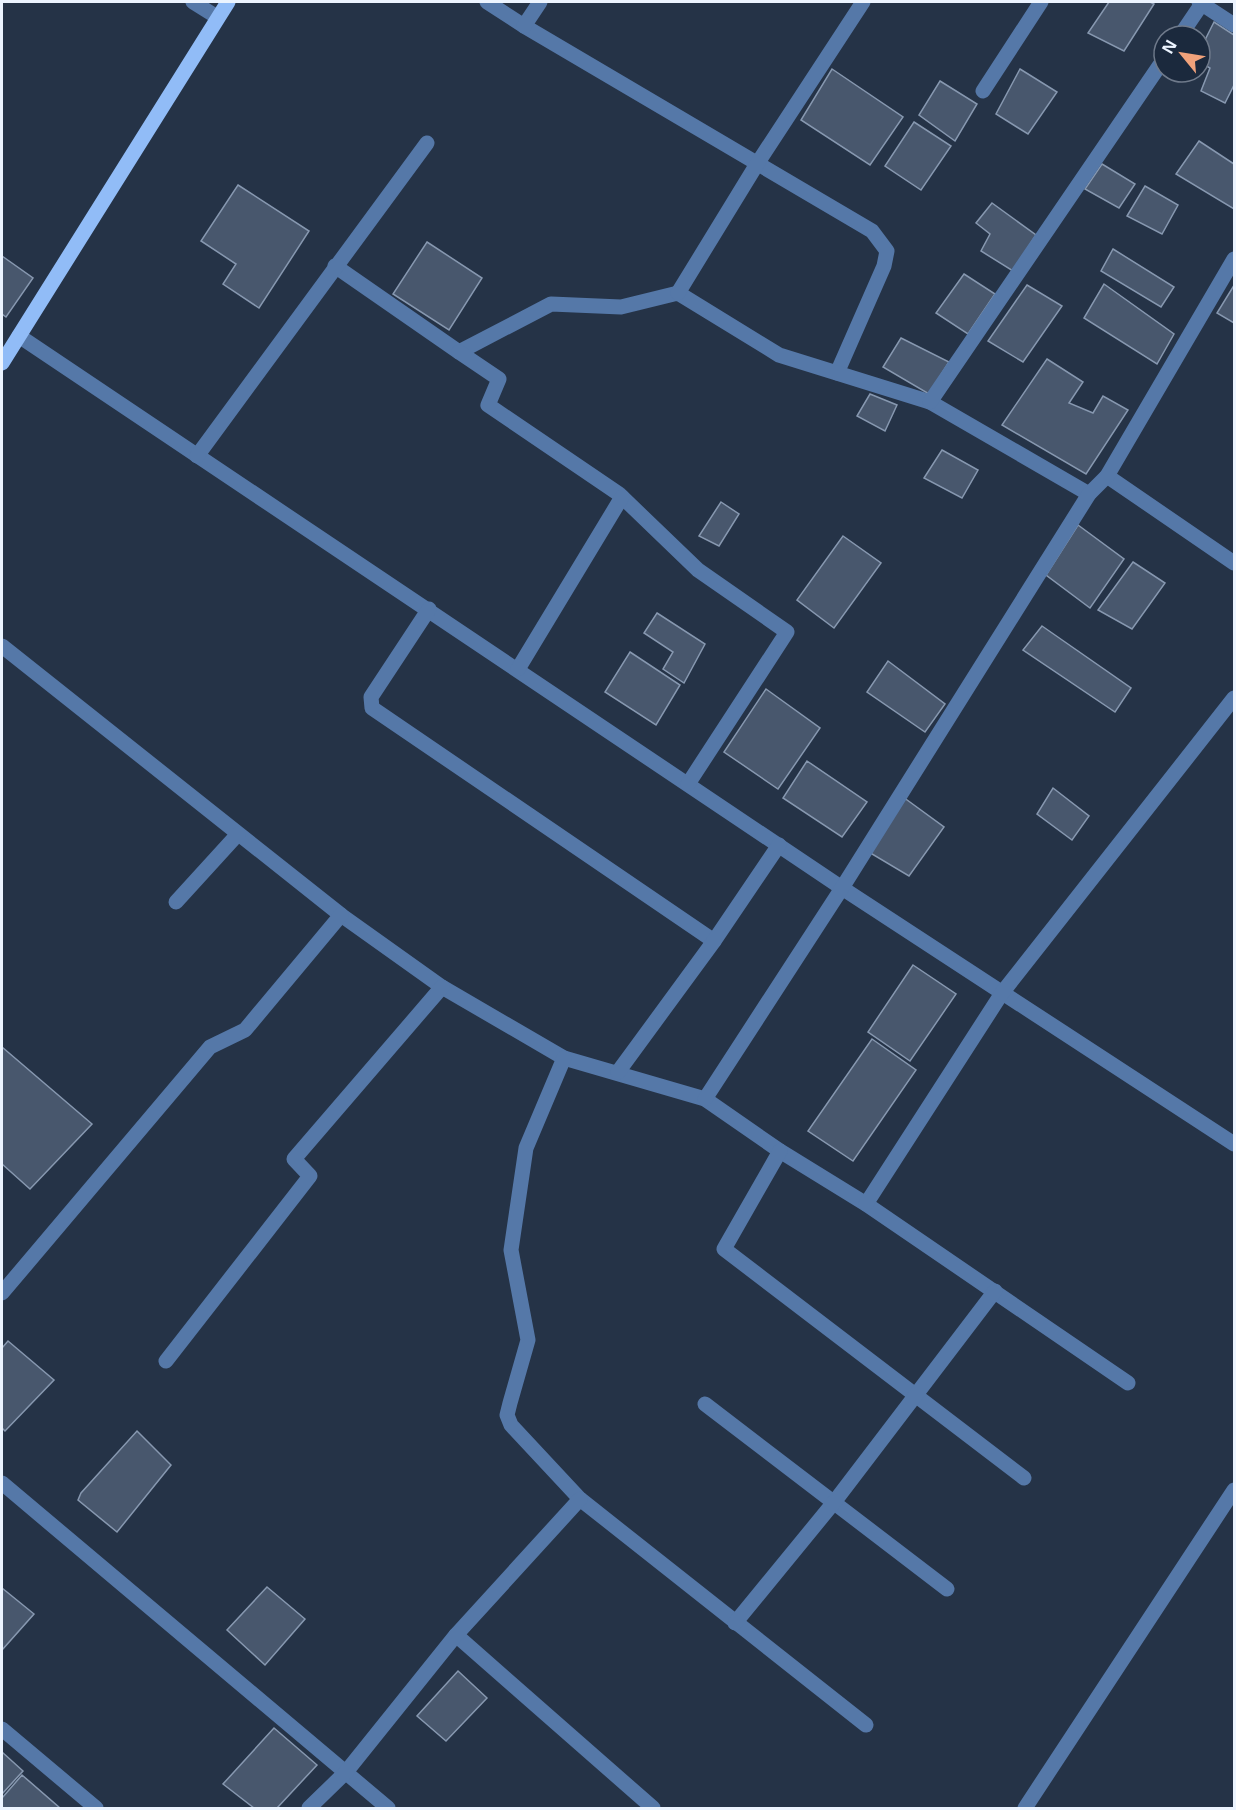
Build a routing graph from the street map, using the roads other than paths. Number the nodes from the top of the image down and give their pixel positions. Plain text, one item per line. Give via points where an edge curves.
1 (194, 2) edge
2 (228, 2) edge
3 (487, 2) edge
4 (540, 2) edge
5 (863, 2) edge
6 (1041, 2) edge
7 (1201, 2) edge
8 (217, 17) junction
9 (1187, 24) edge
10 (1234, 25) edge
11 (524, 26) junction
12 (1152, 77) edge
13 (982, 91) dead end
14 (427, 143) dead end
15 (757, 164) junction
16 (1234, 259) edge
17 (335, 266) junction
18 (678, 294) junction
19 (19, 336) junction
20 (459, 352) junction
21 (2, 363) edge
22 (837, 373) junction
23 (930, 402) junction
24 (197, 456) junction
25 (1107, 476) junction
26 (1089, 494) junction
27 (622, 497) junction
28 (1234, 563) edge
29 (429, 609) junction
30 (3, 650) edge
31 (518, 669) junction
32 (1234, 698) edge
33 (688, 784) junction
34 (238, 834) junction
35 (779, 845) junction
36 (842, 888) junction
37 (176, 902) dead end
38 (341, 915) junction
39 (714, 941) junction
40 (442, 987) junction
41 (1002, 993) junction
42 (564, 1058) junction
43 (618, 1072) junction
44 (705, 1099) junction
45 (1234, 1144) edge
46 (780, 1151) junction
47 (866, 1204) junction
48 (995, 1291) junction
49 (2, 1293) edge
50 (166, 1361) dead end
51 (1128, 1383) dead end
52 (914, 1396) junction
53 (705, 1404) dead end
54 (1024, 1478) dead end
55 (2, 1483) edge
56 (1234, 1490) edge
57 (580, 1499) junction
58 (835, 1501) junction
59 (947, 1589) dead end
60 (735, 1623) junction
61 (456, 1635) junction
62 (866, 1725) dead end
63 (2, 1729) edge
64 (346, 1772) junction
65 (96, 1809) edge
66 (309, 1809) edge
67 (388, 1809) edge
68 (653, 1809) edge
69 (1025, 1809) edge

1 - 8 street
2 - 8 main road
3 - 11 street
4 - 11 street
5 - 15 street
6 - 13 street
7 - 9 street
7 - 10 street
8 - 19 main road
11 - 15 street
12 - 23 street
14 - 17 street
15 - 18 street
15 - 22 street via 872,231 888,251
16 - 25 street
17 - 20 street
17 - 24 street
18 - 20 street via 621,307 551,304
18 - 22 street via 779,355
19 - 21 main road
19 - 24 street
20 - 27 street via 499,379 488,405
22 - 23 street
23 - 26 street
24 - 29 street
25 - 26 street
25 - 28 street
26 - 36 street
27 - 31 street
27 - 33 street via 698,570 787,632
29 - 31 street
29 - 39 street via 371,697 372,708
30 - 34 street
31 - 33 street
32 - 41 street
33 - 35 street
34 - 37 street
34 - 38 street
35 - 36 street
35 - 39 street
36 - 41 street
36 - 44 street
38 - 40 street
38 - 49 street via 245,1030 210,1047
39 - 43 street
40 - 42 street
40 - 50 street via 294,1159 310,1176
41 - 45 street
41 - 47 street
42 - 43 street
42 - 57 street via 526,1148 510,1250 528,1340 507,1415 511,1425
43 - 44 street
44 - 46 street
46 - 47 street
46 - 52 street via 724,1249
47 - 48 street
48 - 51 street
48 - 52 street
52 - 54 street
52 - 58 street
53 - 58 street
55 - 64 street
56 - 69 street
57 - 60 street
57 - 61 street
58 - 59 street
58 - 60 street
60 - 62 street
61 - 64 street
61 - 68 street
63 - 65 street
64 - 66 street
64 - 67 street

